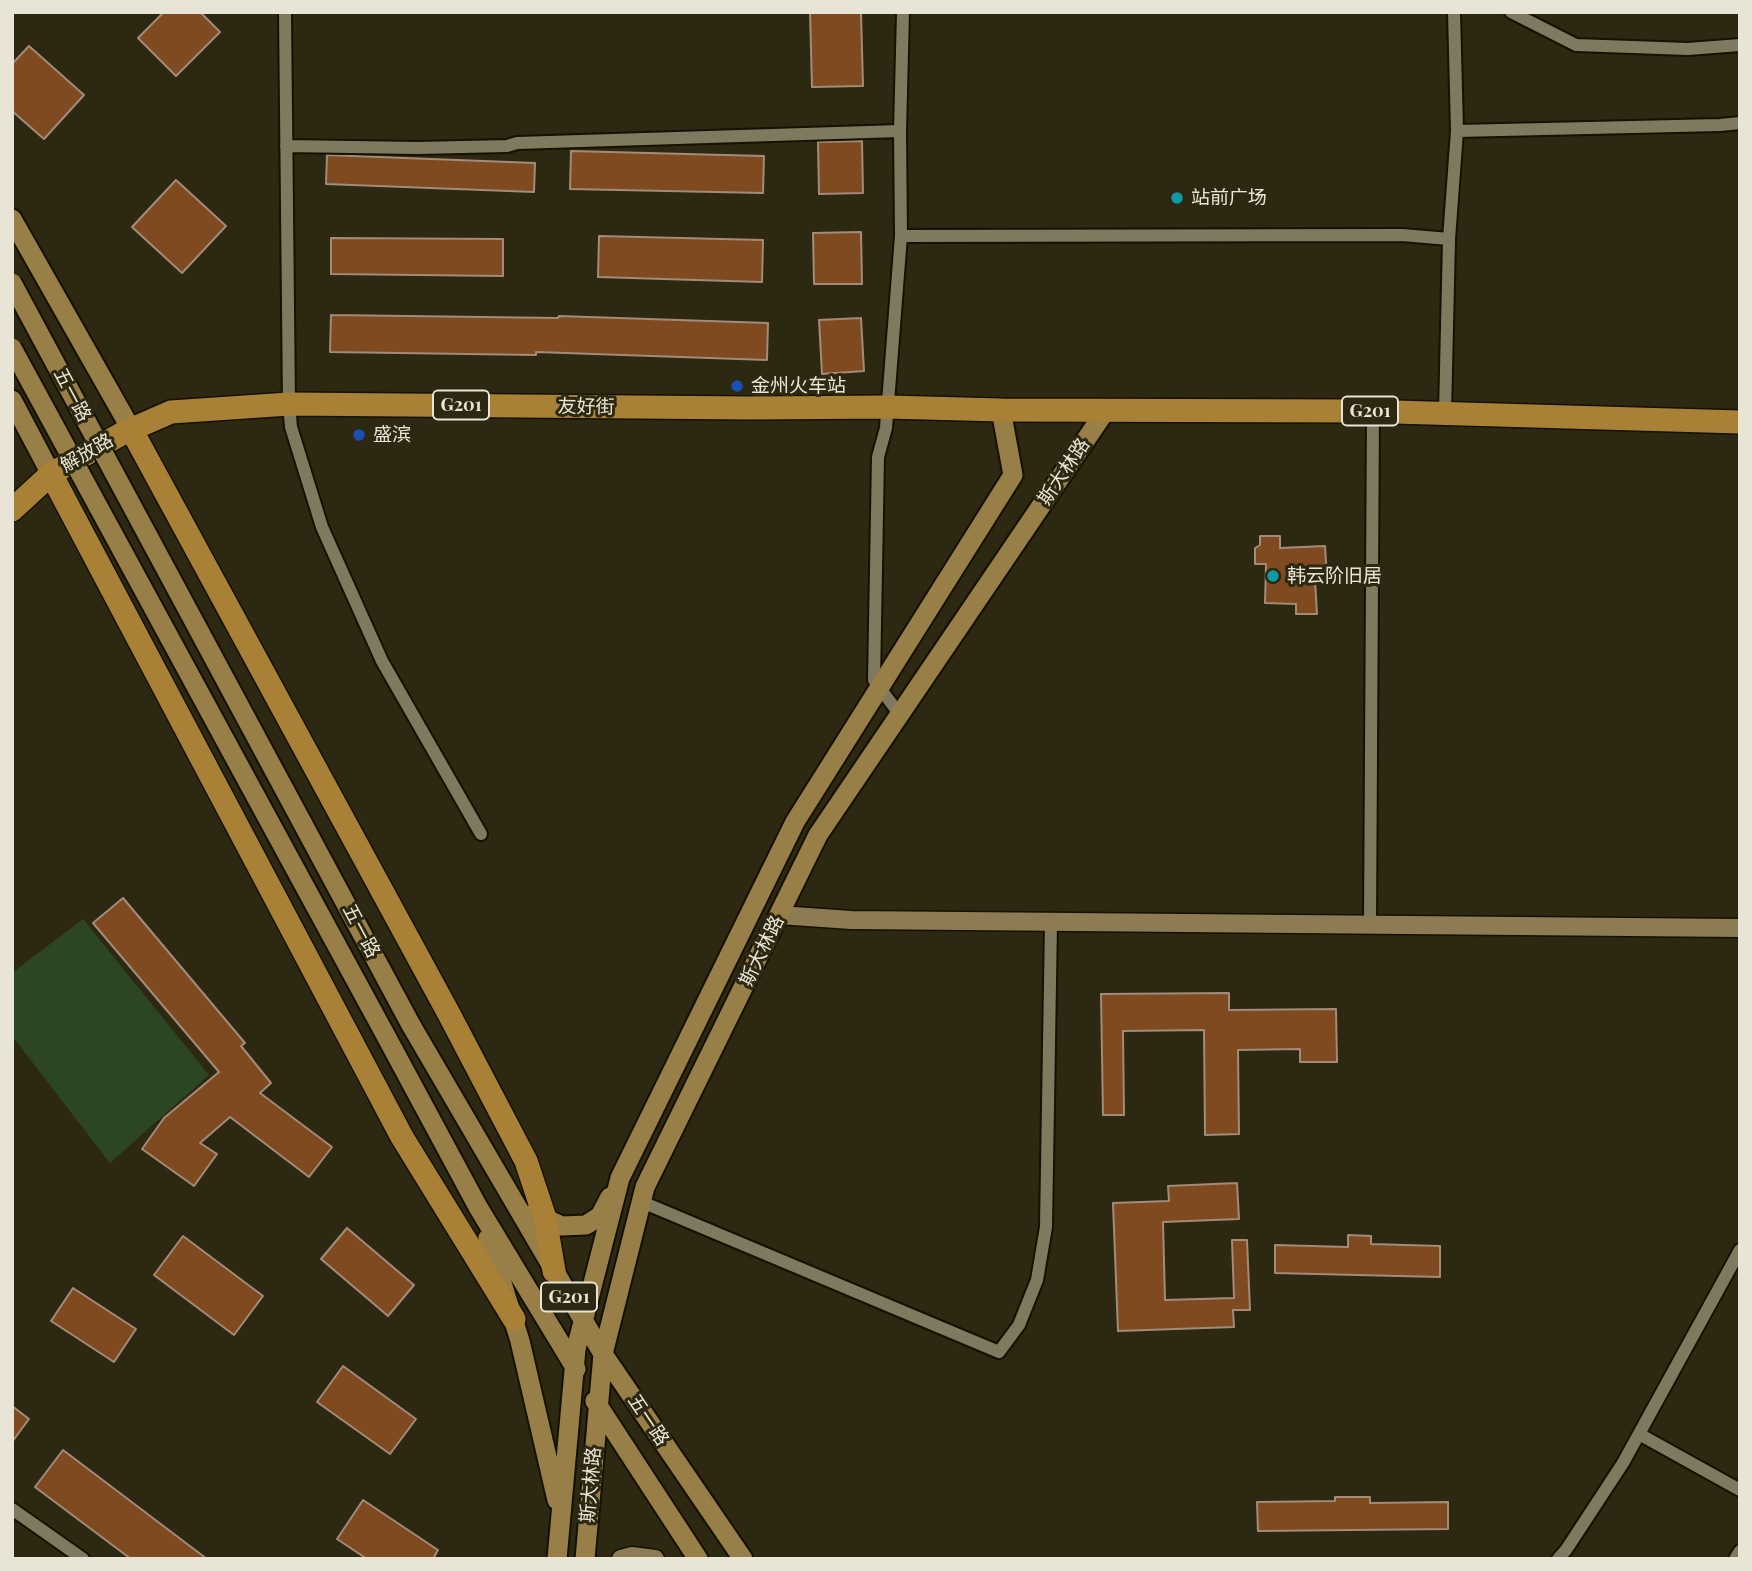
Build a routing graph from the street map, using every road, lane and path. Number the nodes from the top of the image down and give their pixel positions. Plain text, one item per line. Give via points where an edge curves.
1 (285, 12) edge
2 (903, 12) edge
3 (1454, 12) edge
4 (1511, 12) edge
5 (1740, 45) edge
6 (1740, 123) edge
7 (900, 131) junction
8 (1457, 131) junction
9 (286, 146) junction
10 (12, 219) edge
11 (901, 236) junction
12 (1449, 239) junction
13 (12, 284) edge
14 (12, 348) edge
15 (12, 400) edge
16 (289, 404) junction
17 (888, 407) junction
18 (1000, 410) junction
19 (1106, 411) junction
20 (1373, 411) junction
21 (171, 412) joint
22 (1445, 413) junction
23 (1740, 422) edge
24 (131, 429) junction
25 (51, 474) junction
26 (12, 510) edge
27 (879, 688) junction
28 (900, 715) junction
29 (481, 834) dead end
30 (779, 915) junction
31 (1051, 922) junction
32 (1370, 925) junction
33 (1740, 928) edge
34 (620, 1178) junction
35 (642, 1202) junction
36 (514, 1203) junction
37 (478, 1207) junction
38 (545, 1218) junction
39 (1740, 1251) edge
40 (554, 1270) junction
41 (514, 1319) junction
42 (584, 1321) junction
43 (603, 1354) junction
44 (574, 1367) junction
45 (597, 1405) junction
46 (1639, 1434) junction
47 (1740, 1490) edge
48 (12, 1509) edge
49 (561, 1518) junction
50 (1740, 1551) edge
51 (83, 1559) edge
52 (557, 1559) edge
53 (585, 1559) edge
54 (621, 1559) edge
55 (655, 1559) edge
56 (698, 1559) edge
57 (743, 1559) edge
58 (1558, 1559) edge
59 (1735, 1559) edge

1 - 9 street
2 - 7 street
3 - 8 street
4 - 5 street via 1576,45 1688,49
6 - 8 street
7 - 9 street via 507,146
7 - 11 street
8 - 12 street
9 - 16 street
10 - 24 main road
11 - 12 street via 1402,235
11 - 17 street
12 - 22 street
13 - 36 main road, 五一路 / G201, bridge via 411,1025
14 - 37 main road, bridge
15 - 25 main road
16 - 17 highway, 友好街 / G201
16 - 21 highway, 友好街 / G201
16 - 29 street via 291,427 322,527 376,649
17 - 18 highway, 友好街 / G201
17 - 27 street via 878,457 874,680
18 - 19 highway, G201
18 - 27 main road, 斯大林路 via 1013,475
19 - 20 highway, G201
19 - 28 main road, 斯大林路
20 - 22 highway, G201
20 - 32 street
21 - 24 highway, 解放路 / G201
22 - 23 highway, G201
24 - 25 highway, 解放路 / G201
24 - 38 highway via 449,1014 526,1161
25 - 26 highway, 解放路 / G201
25 - 41 highway via 402,1137
27 - 28 street
27 - 34 main road, 斯大林路 via 795,822
28 - 30 main road, 斯大林路 via 818,835
30 - 31 street
30 - 35 main road, 斯大林路
31 - 32 street
31 - 35 street via 1046,1227 1037,1280 1019,1325 999,1352
32 - 33 street
34 - 38 main road via 600,1216 586,1225 562,1226
34 - 42 main road, 斯大林路
35 - 43 main road, 斯大林路
36 - 38 main road
36 - 40 main road, 五一路 / G201
37 - 41 main road
37 - 44 main road
38 - 40 highway
39 - 46 street
40 - 42 main road, 五一路 / G201
41 - 49 main road
42 - 43 main road, 五一路 / G201
42 - 44 main road, 斯大林路
43 - 45 main road, 斯大林路
43 - 57 main road, 五一路 / G201
44 - 45 main road
44 - 49 main road, 斯大林路
45 - 53 main road, 斯大林路
45 - 56 main road
46 - 47 street
46 - 58 street
48 - 51 street
49 - 52 main road, 斯大林路
50 - 59 street
54 - 55 street

